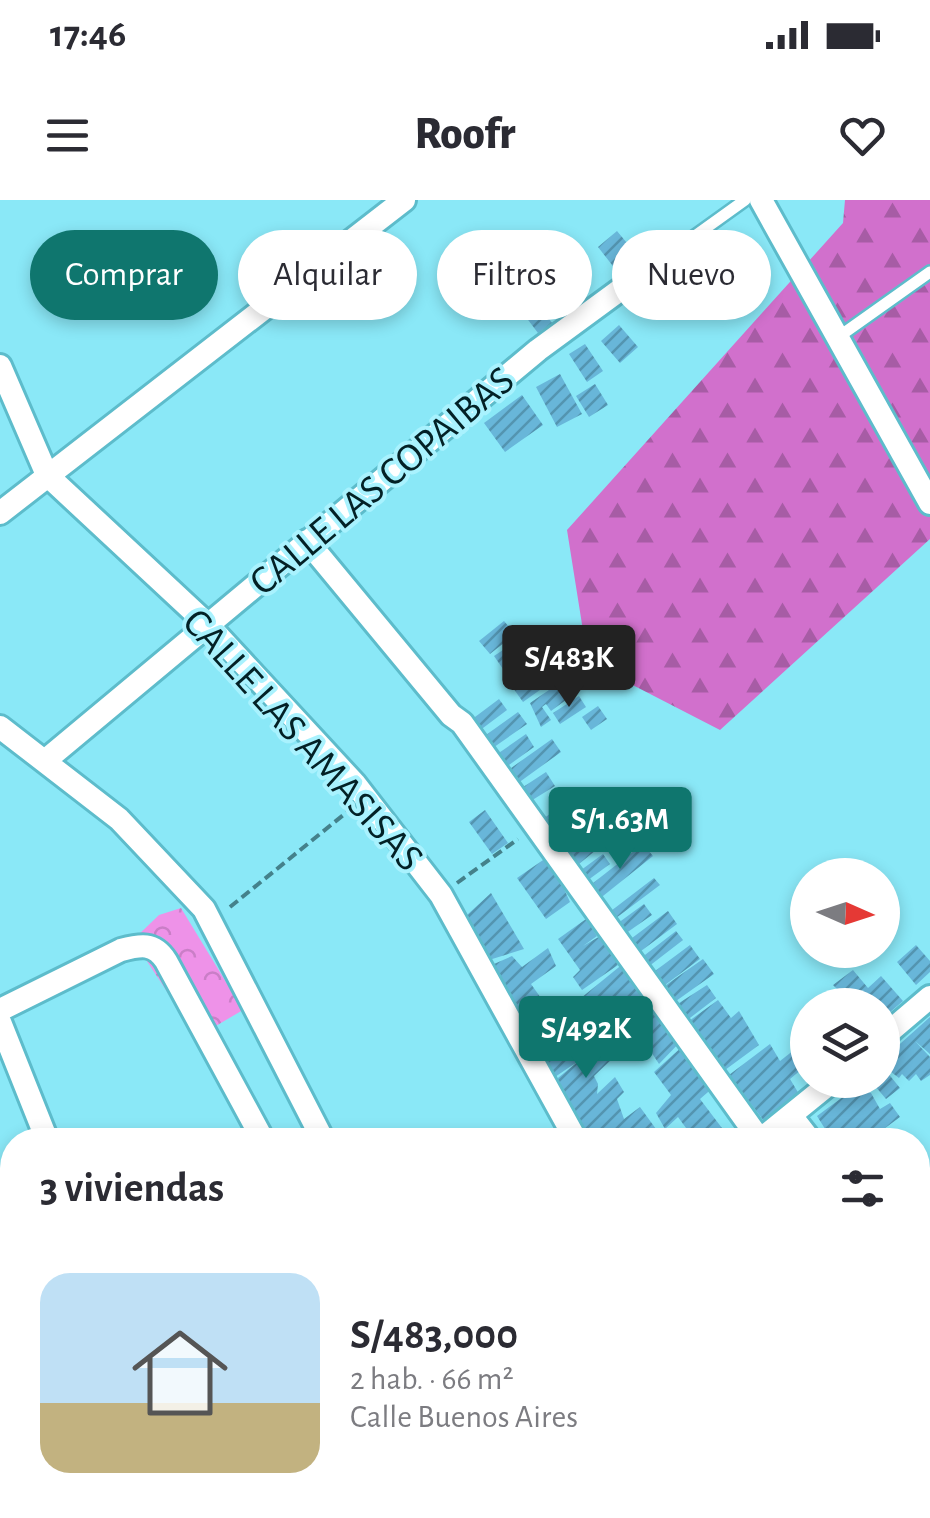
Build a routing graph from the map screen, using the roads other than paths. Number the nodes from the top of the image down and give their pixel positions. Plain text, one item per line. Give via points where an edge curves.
1 (404, 200) edge
2 (746, 200) edge
3 (760, 200) edge
4 (704, 230) edge
5 (930, 272) edge
6 (612, 296) edge
7 (837, 338) junction
8 (0, 366) edge
9 (47, 475) junction
10 (930, 503) edge
11 (0, 513) edge
12 (307, 541) junction
13 (207, 624) junction
14 (1, 729) edge
15 (46, 760) junction
16 (930, 997) edge
17 (0, 1010) edge
18 (0, 1022) edge
19 (900, 1023) edge
20 (814, 1098) edge
21 (792, 1117) junction
22 (42, 1128) edge
23 (256, 1128) edge
24 (318, 1128) edge
25 (569, 1128) edge
26 (751, 1128) edge
27 (777, 1128) edge
28 (801, 1128) edge

1 - 9 street
2 - 4 lane
3 - 7 street
5 - 7 lane
6 - 12 street, CALLE LAS COPAIBAS
7 - 10 street
8 - 9 street, CALLE LAS AMASISAS
9 - 11 street
9 - 13 street, CALLE LAS AMASISAS
12 - 13 street, CALLE LAS COPAIBAS
12 - 26 street via 462,723
13 - 15 street, CALLE LAS COPAIBAS
13 - 25 street, CALLE LAS AMASISAS via 366,798 441,895
14 - 15 street
15 - 24 street via 119,819 204,909
16 - 19 street
17 - 23 street via 121,950 142,944 155,949
18 - 22 street
20 - 21 street
21 - 27 street
21 - 28 street

